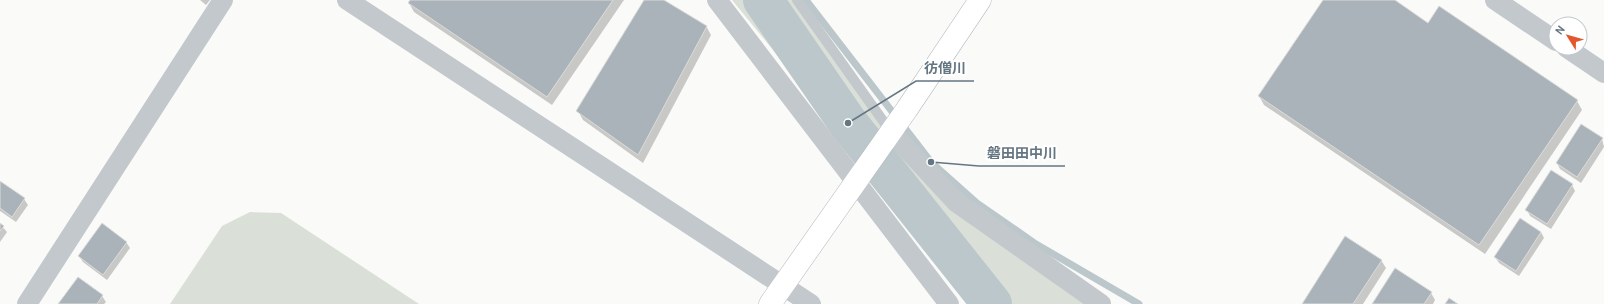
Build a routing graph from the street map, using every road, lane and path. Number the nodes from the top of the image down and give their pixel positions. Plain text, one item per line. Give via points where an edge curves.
1 (223, 0) edge
2 (347, 0) edge
3 (717, 0) edge
4 (796, 0) edge
5 (980, 0) edge
6 (1495, 0) edge
7 (1548, 36) edge
8 (1578, 56) edge
9 (1604, 73) edge
10 (891, 132) junction
11 (857, 182) junction
12 (783, 285) junction
13 (27, 304) edge
14 (770, 304) edge
15 (811, 304) edge
16 (949, 304) edge
17 (1102, 304) edge

1 - 13 street
2 - 12 street
3 - 11 street
4 - 10 lane
5 - 10 street
6 - 7 street
8 - 9 street
10 - 11 street
10 - 17 street via 956,202
11 - 12 street
11 - 16 street
12 - 14 street
12 - 15 street

